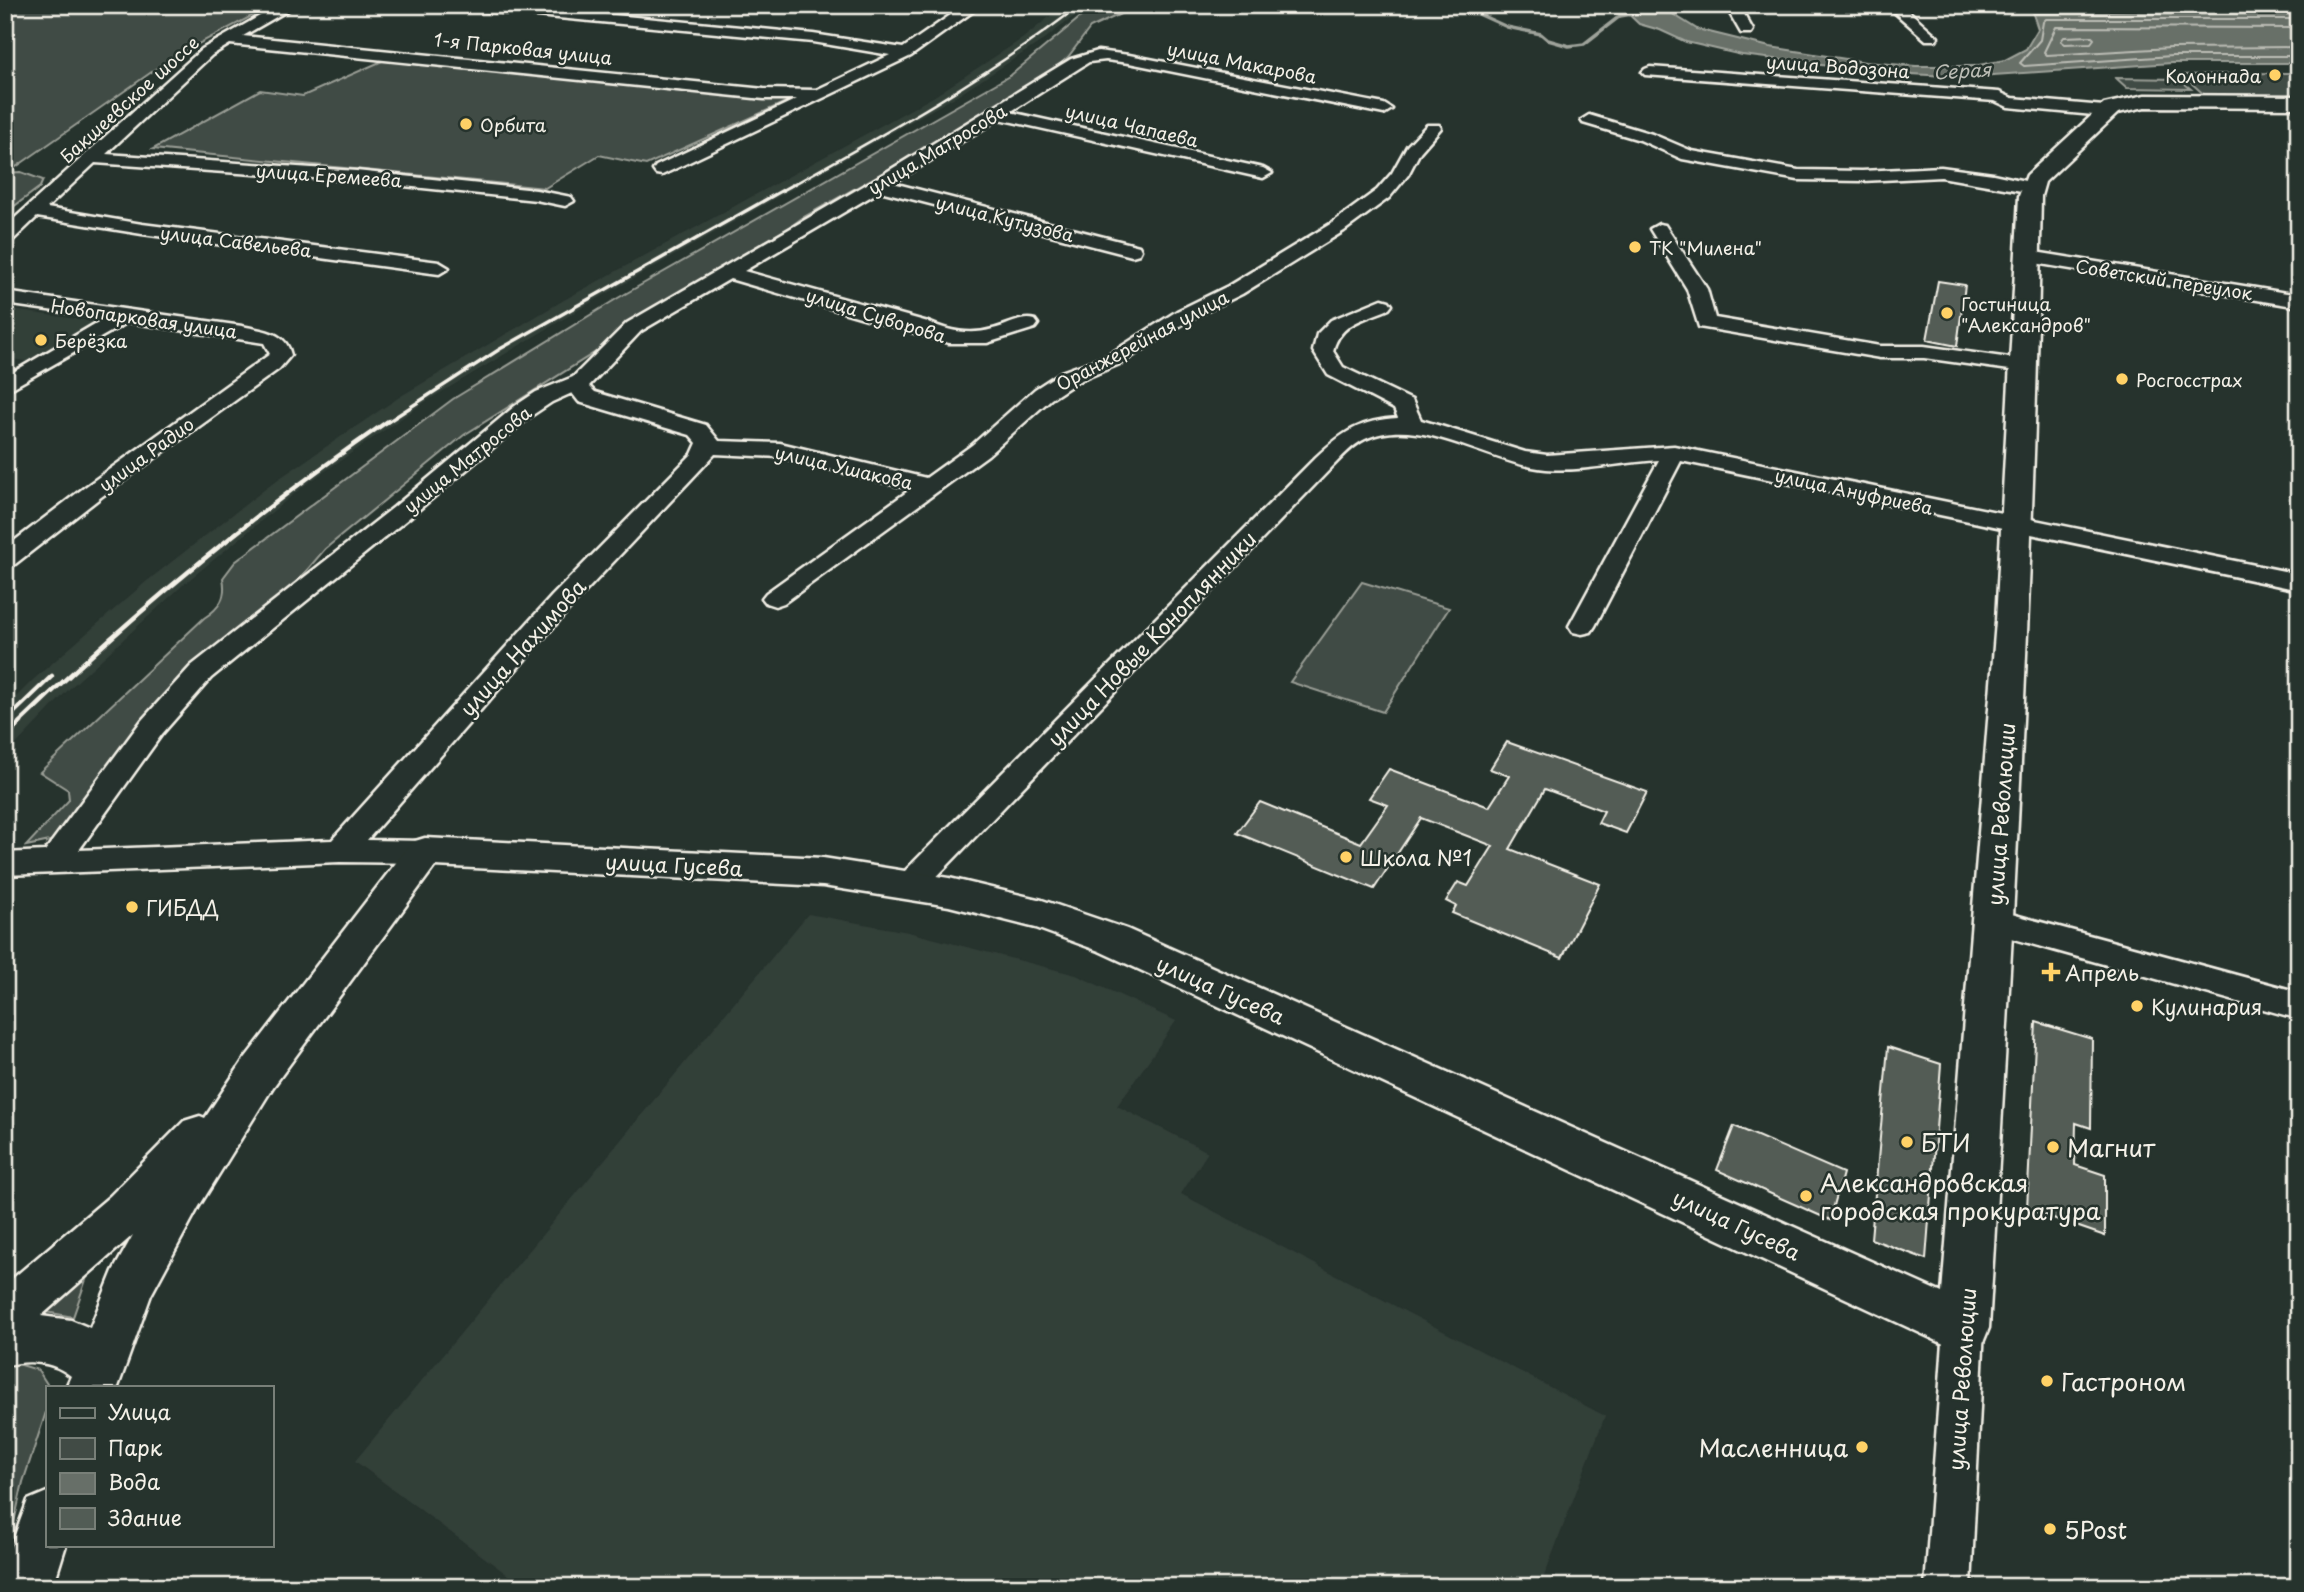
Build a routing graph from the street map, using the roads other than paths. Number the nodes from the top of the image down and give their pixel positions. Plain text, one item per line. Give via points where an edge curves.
1 (290, 5) edge
2 (462, 5) edge
3 (975, 5) edge
4 (1732, 5) edge
5 (1893, 5) edge
6 (1746, 30) dead end
7 (1931, 37) dead end
8 (227, 39) junction
9 (906, 53) junction
10 (1093, 54) joint
11 (1650, 72) dead end
12 (814, 95) junction
13 (2299, 102) edge
14 (1384, 110) dead end
15 (2104, 111) junction
16 (994, 113) junction
17 (1589, 120) dead end
18 (1433, 128) dead end
19 (92, 158) junction
20 (662, 170) dead end
21 (1263, 173) dead end
22 (878, 185) junction
23 (2033, 188) junction
24 (565, 201) dead end
25 (34, 211) junction
26 (1659, 229) dead end
27 (5, 237) edge
28 (1132, 250) dead end
29 (2029, 257) junction
30 (439, 268) dead end
31 (725, 272) junction
32 (5, 298) edge
33 (2299, 301) edge
34 (1382, 305) dead end
35 (125, 315) junction
36 (1028, 324) dead end
37 (279, 346) joint
38 (2024, 366) junction
39 (581, 382) junction
40 (5, 386) edge
41 (1411, 424) junction
42 (706, 447) junction
43 (1674, 453) junction
44 (928, 486) junction
45 (2018, 526) junction
46 (5, 560) edge
47 (2299, 582) edge
48 (775, 598) dead end
49 (1582, 626) dead end
50 (340, 851) junction
51 (425, 852) junction
52 (54, 862) junction
53 (5, 864) edge
54 (909, 886) junction
55 (1993, 921) junction
56 (2299, 1006) edge
57 (258, 1074) junction
58 (5, 1315) edge
59 (1964, 1328) junction
60 (5, 1342) edge
61 (96, 1377) edge
62 (46, 1522) edge
63 (24, 1586) edge
64 (1948, 1587) edge

1 - 8 street, Бакшеевское шоссе
2 - 9 street via 813,38
3 - 9 street
4 - 6 street
5 - 7 street
8 - 12 street, 1-я Парковая улица via 764,94
8 - 19 street, Бакшеевское шоссе
9 - 12 street
10 - 14 street, улица Макарова
10 - 16 street, улица Матросова
11 - 15 street, улица Водозона via 1999,97 2008,103
12 - 20 street
13 - 15 main road via 2145,101
15 - 23 main road via 2035,180
16 - 21 street, улица Чапаева
16 - 22 street, улица Матросова
17 - 23 street via 1688,155 1798,174 1941,172
18 - 44 street, Оранжерейная улица via 1383,194 1338,227 1115,359 1069,377
19 - 24 street, улица Еремеева via 356,176
19 - 25 street, Бакшеевское шоссе
22 - 28 street, улица Кутузова
22 - 31 street, улица Матросова
23 - 29 main road, улица Революции
25 - 27 street, Бакшеевское шоссе
25 - 30 street, улица Савельева
26 - 38 street via 1697,289 1706,323 1880,352 1924,352
29 - 33 street, Советский переулок
29 - 38 main road, улица Революции
31 - 36 street, улица Суворова via 952,338 987,337
31 - 39 street, улица Матросова via 635,327
32 - 35 street, Новопарковая улица
34 - 41 street via 1338,324 1327,334 1323,351 1335,371 1404,405
35 - 37 street, Новопарковая улица via 242,332 271,339
35 - 40 street
37 - 46 street, улица Радио via 281,355 272,365
38 - 45 main road, улица Революции
39 - 42 street via 578,386 587,397 698,430 709,442
39 - 52 street, улица Матросова via 523,411 201,671 152,727
41 - 43 street, улица Ануфриева via 1544,462
41 - 54 street, улица Новые Коноплянники via 1385,424 1355,435 1324,461
42 - 44 street, улица Ушакова via 780,450
42 - 50 street, улица Нахимова via 703,456 561,602
43 - 45 street, улица Ануфриева
43 - 49 street
44 - 48 street, Оранжерейная улица
45 - 47 street, улица Ануфриева
45 - 55 main road, улица Революции
50 - 51 street
50 - 52 street
51 - 54 main road, улица Гусева via 823,872
51 - 57 main road
52 - 53 street
54 - 59 main road, улица Гусева via 1042,915 1113,940
55 - 56 street
55 - 59 main road, улица Революции
57 - 58 main road via 127,1211
57 - 61 main road via 182,1193 130,1287
59 - 64 street, улица Революции
60 - 61 main road via 22,1337 71,1344
62 - 63 main road

